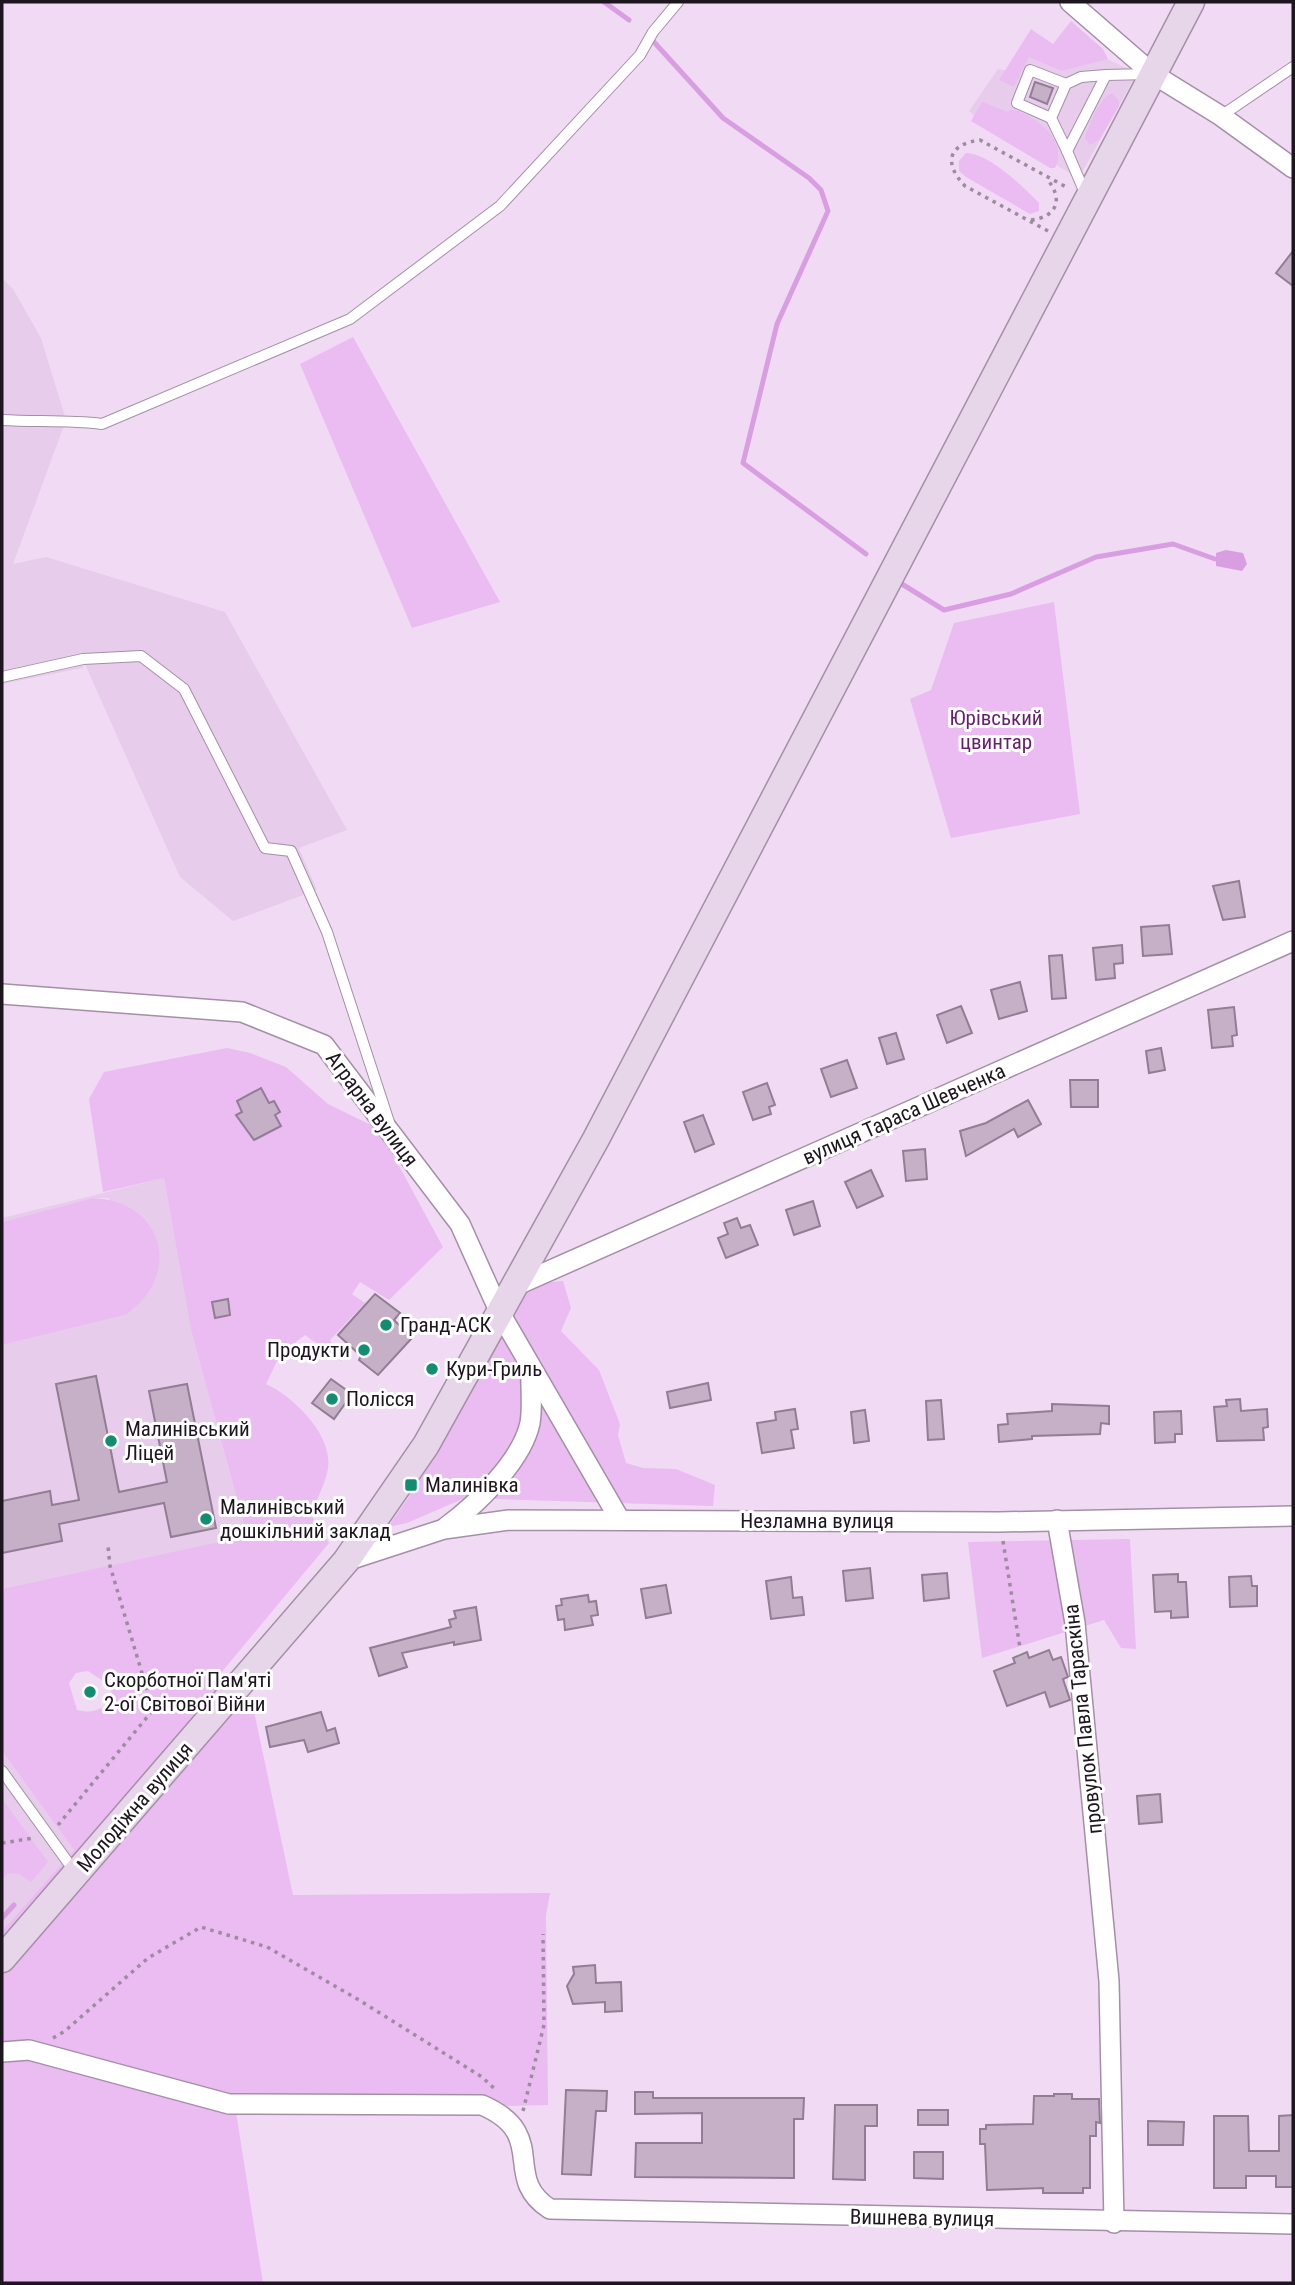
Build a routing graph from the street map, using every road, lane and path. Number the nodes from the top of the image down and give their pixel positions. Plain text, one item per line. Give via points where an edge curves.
1 (678, 2) edge
2 (1070, 2) edge
3 (1191, 2) edge
4 (1293, 67) edge
5 (1153, 74) junction
6 (1106, 75) junction
7 (1066, 84) junction
8 (1221, 116) junction
9 (1051, 118) junction
10 (1067, 151) junction
11 (1293, 168) edge
12 (1045, 176) junction
13 (1088, 199) junction
14 (1029, 221) junction
15 (1066, 241) junction
16 (2, 420) edge
17 (2, 677) edge
18 (1293, 941) edge
19 (2, 982) edge
20 (11, 994) edge
21 (395, 1138) junction
22 (514, 1286) junction
23 (500, 1313) junction
24 (531, 1367) junction
25 (1293, 1516) edge
26 (620, 1520) junction
27 (1057, 1520) junction
28 (999, 1522) junction
29 (444, 1529) junction
30 (107, 1546) dead end
31 (346, 1561) junction
32 (1020, 1648) dead end
33 (2, 1771) edge
34 (48, 1836) junction
35 (2, 1843) edge
36 (77, 1875) junction
37 (543, 1934) dead end
38 (2, 1959) edge
39 (29, 2050) junction
40 (2, 2052) edge
41 (506, 2099) dead end
42 (514, 2105) dead end
43 (523, 2111) junction
44 (519, 2132) junction
45 (1114, 2223) junction
46 (1293, 2224) edge

1 - 16 lane via 640,55 500,206 350,319 102,424
2 - 5 street
3 - 5 street, Молодіжна вулиця
4 - 8 lane
5 - 6 lane
5 - 8 street
5 - 13 street, Молодіжна вулиця
6 - 7 lane via 1081,77
6 - 10 lane
7 - 9 lane
7 - 9 lane via 1030,70 1017,103
8 - 11 street
9 - 10 lane
10 - 13 lane
12 - 13 path
12 - 14 path via 1058,194 1058,205 1052,213
12 - 14 path via 980,140 964,142 953,152 950,164 965,186
13 - 15 street, Молодіжна вулиця
14 - 15 path
15 - 22 street, Молодіжна вулиця
17 - 21 lane via 83,659 141,656 184,689 265,848 291,851 327,932
18 - 22 street, вулиця Тараса Шевченка
19 - 20 street
20 - 21 street, Аграрна вулиця via 242,1012 324,1045
21 - 23 street, Аграрна вулиця via 460,1224
22 - 23 street, Молодіжна вулиця
23 - 24 street, Аграрна вулиця
23 - 31 street, Молодіжна вулиця via 426,1445
24 - 26 street, Аграрна вулиця
24 - 29 street via 530,1424 509,1465 473,1507
25 - 27 street, Незламна вулиця
26 - 28 street, Незламна вулиця
26 - 29 street, Незламна вулиця via 509,1520
27 - 28 street, Незламна вулиця
27 - 45 street, провулок Павла Тараскіна via 1075,1623 1104,1919
28 - 32 path
29 - 31 street, Незламна вулиця
30 - 34 path via 153,1710
31 - 36 street, Молодіжна вулиця
33 - 34 lane
34 - 35 path
34 - 36 lane
36 - 38 street, Молодіжна вулиця
37 - 43 path via 544,2025
39 - 40 street
39 - 41 path via 65,2031 148,1958 201,1927 267,1947 482,2077
39 - 44 street via 229,2104 482,2105 505,2115
42 - 43 path
43 - 44 path
44 - 45 street, Вишнева вулиця via 527,2185 550,2209
45 - 46 street, Вишнева вулиця

